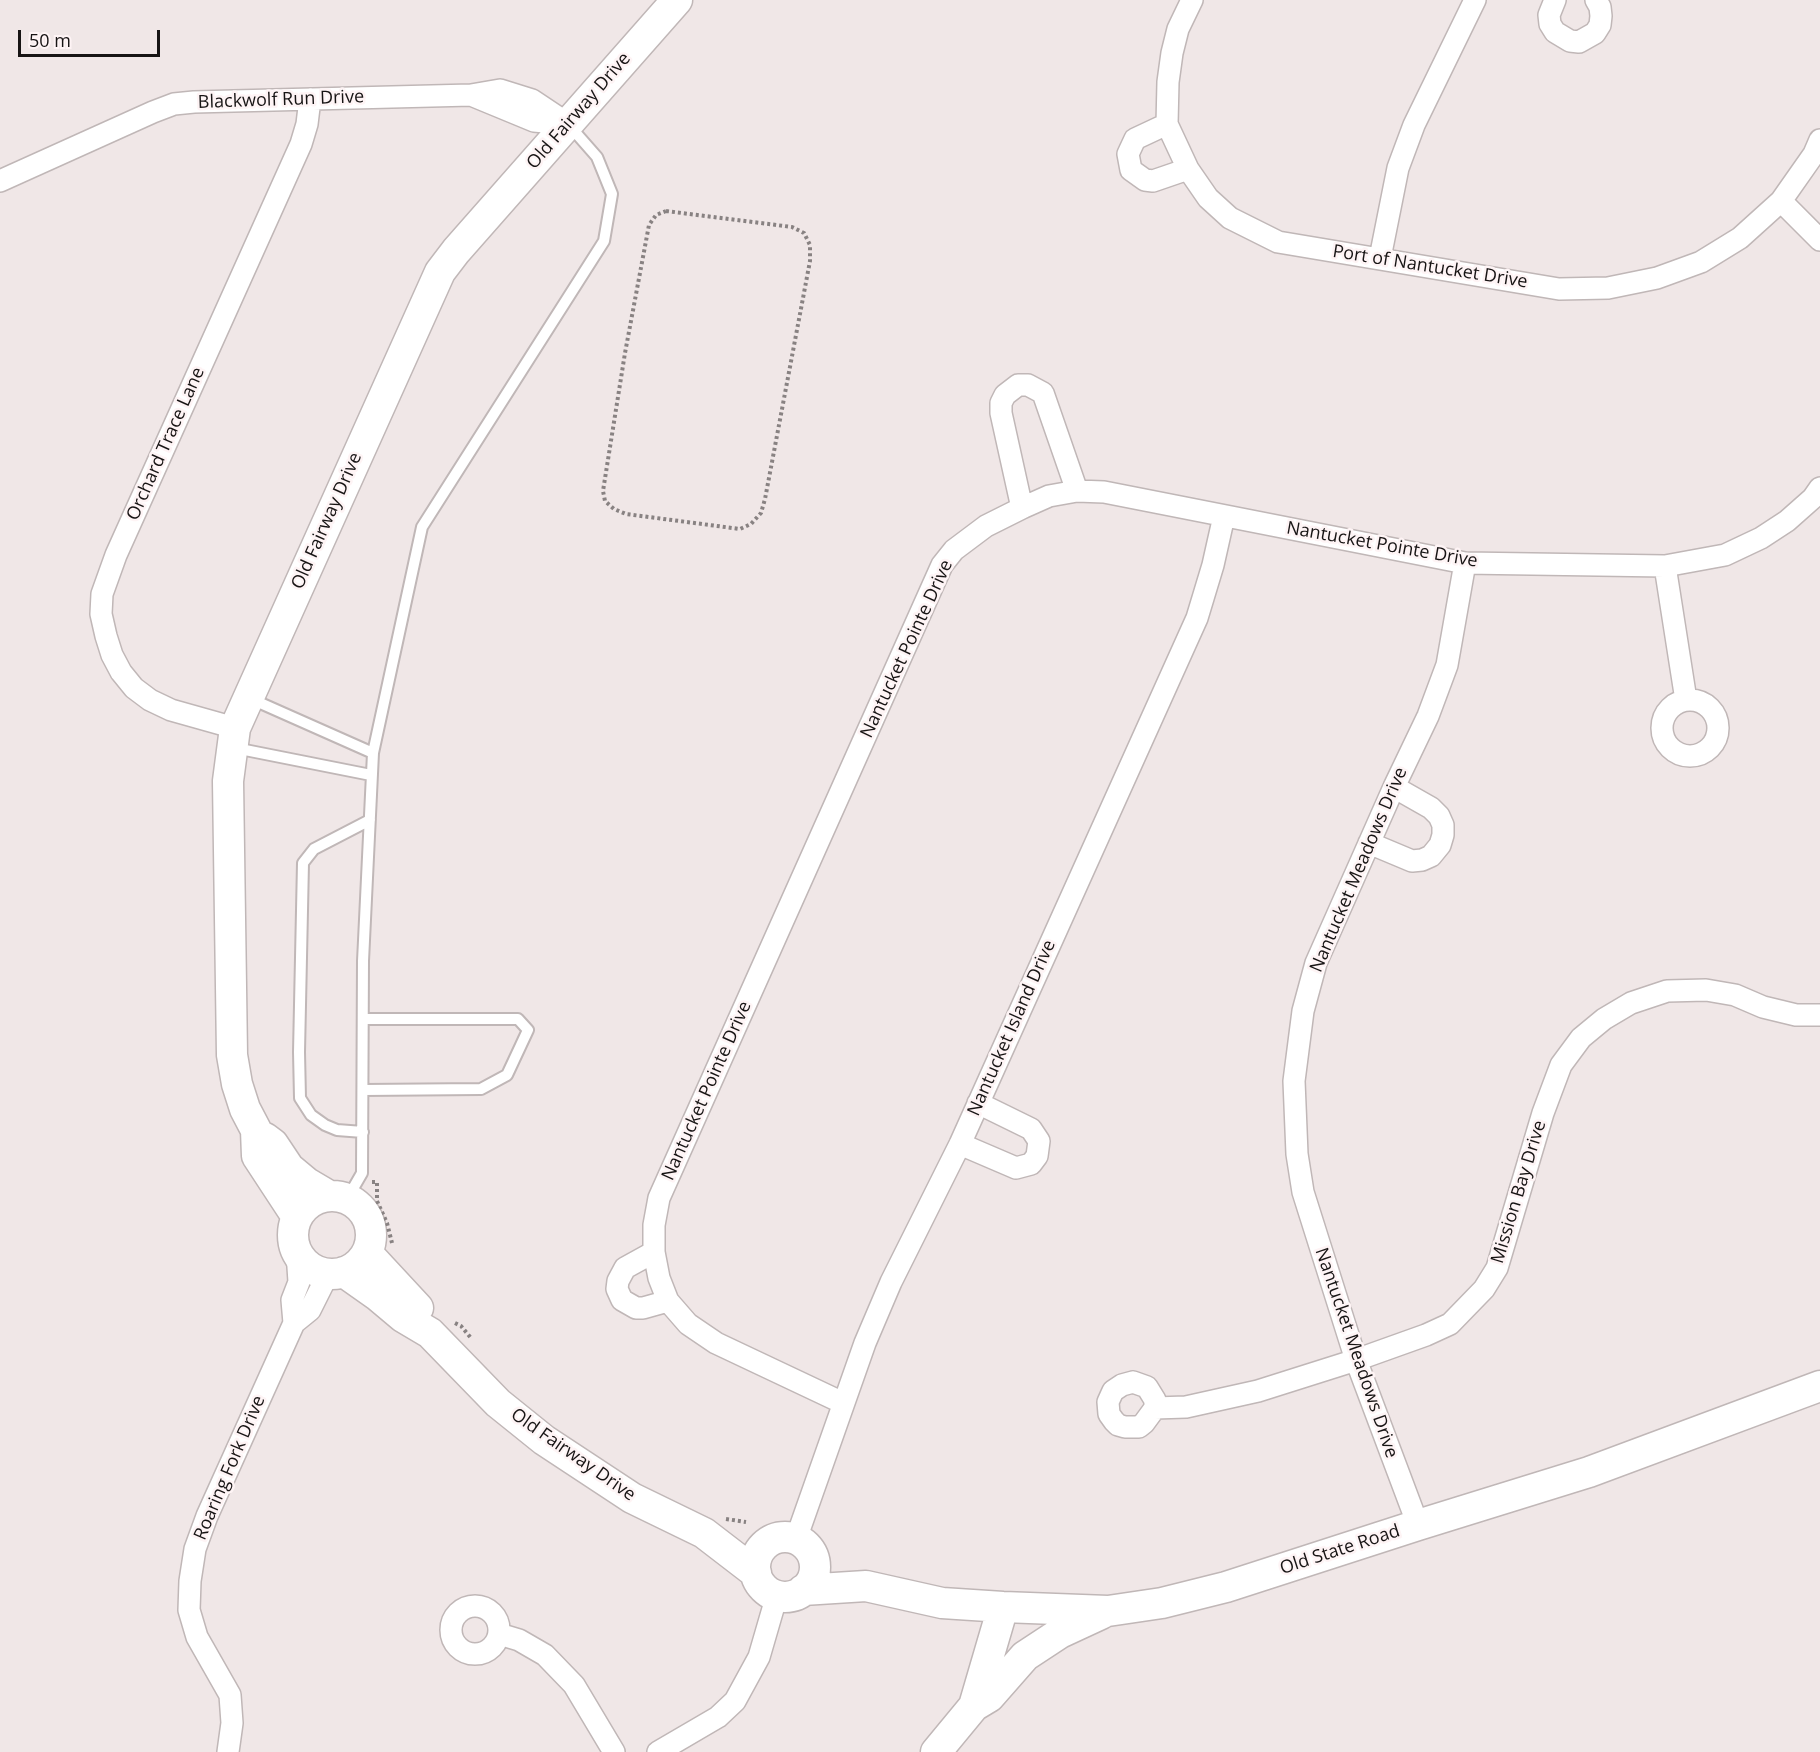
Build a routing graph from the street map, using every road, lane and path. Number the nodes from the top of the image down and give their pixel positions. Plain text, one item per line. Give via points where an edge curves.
1 (677, 0) edge
2 (1192, 0) edge
3 (1474, 0) edge
4 (1596, 0) edge
5 (1548, 2) edge
6 (310, 99) junction
7 (568, 124) junction
8 (1167, 124) junction
9 (1820, 140) edge
10 (1188, 169) junction
11 (0, 181) edge
12 (1781, 201) junction
13 (1820, 240) edge
14 (1380, 258) junction
15 (625, 353) joint
16 (1820, 488) edge
17 (1077, 491) junction
18 (1022, 508) junction
19 (1224, 516) junction
20 (1465, 563) junction
21 (1665, 566) junction
22 (248, 698) junction
23 (1686, 700) dead end
24 (233, 738) junction
25 (373, 753) junction
26 (371, 776) junction
27 (1394, 787) junction
28 (370, 820) junction
29 (1369, 843) junction
30 (1820, 1015) edge
31 (363, 1019) junction
32 (363, 1090) junction
33 (978, 1103) junction
34 (256, 1131) junction
35 (363, 1132) junction
36 (960, 1144) junction
37 (345, 1192) junction
38 (297, 1217) junction
39 (379, 1250) junction
40 (297, 1252) junction
41 (654, 1252) junction
42 (336, 1273) junction
43 (668, 1301) junction
44 (294, 1323) junction
45 (441, 1327) junction
46 (477, 1344) dead end
47 (1356, 1360) junction
48 (1820, 1386) edge
49 (843, 1403) junction
50 (1155, 1407) dead end
51 (746, 1522) dead end
52 (712, 1525) junction
53 (1418, 1525) junction
54 (792, 1546) junction
55 (756, 1573) junction
56 (866, 1586) junction
57 (790, 1593) junction
58 (1003, 1607) junction
59 (1108, 1611) junction
60 (499, 1634) dead end
61 (974, 1706) junction
62 (228, 1752) edge
63 (614, 1752) edge
64 (658, 1752) edge
65 (936, 1752) edge

1 - 7 street, Old Fairway Drive
2 - 8 street, Port of Nantucket Drive via 1172,53
3 - 14 street via 1402,157
4 - 5 street via 1600,25 1595,33 1579,42 1555,32 1550,24
6 - 7 street, Blackwolf Run Drive via 471,95 500,90 532,100
6 - 11 street, Blackwolf Run Drive via 174,104
6 - 24 street, Orchard Trace Lane via 301,144 102,594 101,614 109,645 134,688 150,700
7 - 22 street, Old Fairway Drive via 440,272
7 - 25 lane via 597,157 612,194 604,241 422,527
8 - 10 street, Port of Nantucket Drive
8 - 10 street via 1135,139 1128,154 1131,170 1153,181
9 - 12 street, Port of Nantucket Drive
10 - 14 street, Port of Nantucket Drive via 1208,198 1230,218 1254,231 1278,242
12 - 13 street
12 - 14 street, Port of Nantucket Drive via 1740,238 1701,262 1658,278 1608,288 1559,289
15 - 15 path via 649,225 656,215 666,211 792,227 804,232 810,245 810,261 765,499 761,513 751,524 740,529 626,514 606,501 603,490
16 - 21 street, Nantucket Pointe Drive via 1787,521 1761,538 1725,555
17 - 18 street, Nantucket Pointe Drive via 1049,496
17 - 18 street via 1043,393 1028,385 1018,385 1005,395 1001,413
17 - 19 street, Nantucket Pointe Drive via 1104,492
18 - 41 street, Nantucket Pointe Drive via 969,538 942,565 659,1198
19 - 20 street, Nantucket Pointe Drive
19 - 33 street, Nantucket Island Drive via 1197,618
20 - 21 street, Nantucket Pointe Drive
20 - 27 street, Nantucket Meadows Drive via 1447,665
21 - 23 street
22 - 24 street, Old Fairway Drive
22 - 25 lane
24 - 26 lane
24 - 34 street, Old Fairway Drive via 228,781 232,1055 237,1084
25 - 26 lane
26 - 28 lane
27 - 29 street, Nantucket Meadows Drive
27 - 29 street via 1439,816 1443,825 1440,845 1431,856 1412,861
28 - 31 lane
28 - 35 lane via 315,849 303,863 300,1098 311,1115 325,1125
29 - 47 street, Nantucket Meadows Drive via 1316,963 1303,1011 1294,1081 1303,1192
30 - 47 street, Mission Bay Drive via 1796,1016 1735,995 1706,990 1667,991 1631,1003 1604,1019 1581,1038 1561,1065 1497,1268 1484,1289 1450,1324
31 - 32 lane
31 - 32 lane via 518,1019 528,1030 507,1075 481,1089
32 - 35 lane
33 - 36 street, Nantucket Island Drive
33 - 36 street via 1031,1129 1040,1141 1038,1156 1031,1164 1016,1168
34 - 37 street, Old Fairway Drive via 273,1144 289,1168 307,1183
34 - 38 street, Old Fairway Drive via 257,1156
35 - 37 lane via 362,1173
36 - 49 street, Nantucket Island Drive via 891,1282
37 - 38 street via 315,1199
37 - 39 street via 365,1214 371,1240
37 - 39 path via 377,1182 378,1201 387,1223
38 - 40 street via 293,1228
39 - 42 street
39 - 45 street, Old Fairway Drive via 417,1305
40 - 42 street via 313,1269
40 - 44 street, Roaring Fork Drive via 300,1282 292,1300
41 - 43 street, Nantucket Pointe Drive
41 - 43 street via 626,1268 617,1289 622,1300 636,1308
42 - 44 street, Roaring Fork Drive via 310,1310
42 - 45 street, Old Fairway Drive via 378,1296 402,1317
43 - 49 street, Nantucket Pointe Drive via 688,1324 716,1343
44 - 62 street, Roaring Fork Drive via 207,1516 195,1549 190,1581 189,1610 197,1637 230,1695
45 - 46 path via 461,1326
45 - 52 street, Old Fairway Drive via 498,1403 544,1440 632,1498
47 - 50 street, Mission Bay Drive via 1239,1395 1186,1407
47 - 53 street, Nantucket Meadows Drive
48 - 53 street, Old State Road via 1588,1472
49 - 54 street, Nantucket Island Drive
51 - 52 path
52 - 54 street, Old Fairway Drive
52 - 55 street, Old Fairway Drive
53 - 59 street, Old State Road via 1226,1587
54 - 55 street via 761,1548
54 - 56 street, Old Fairway Drive
54 - 57 street via 813,1575 809,1584
55 - 57 street via 768,1591
56 - 57 street, Old Fairway Drive
56 - 58 street, Old Fairway Drive via 942,1603
57 - 64 street via 735,1701 718,1716
58 - 59 street, Old State Road
58 - 61 street
59 - 61 street via 1060,1633 1025,1656 989,1697
60 - 63 street via 545,1655 574,1685
61 - 65 street

